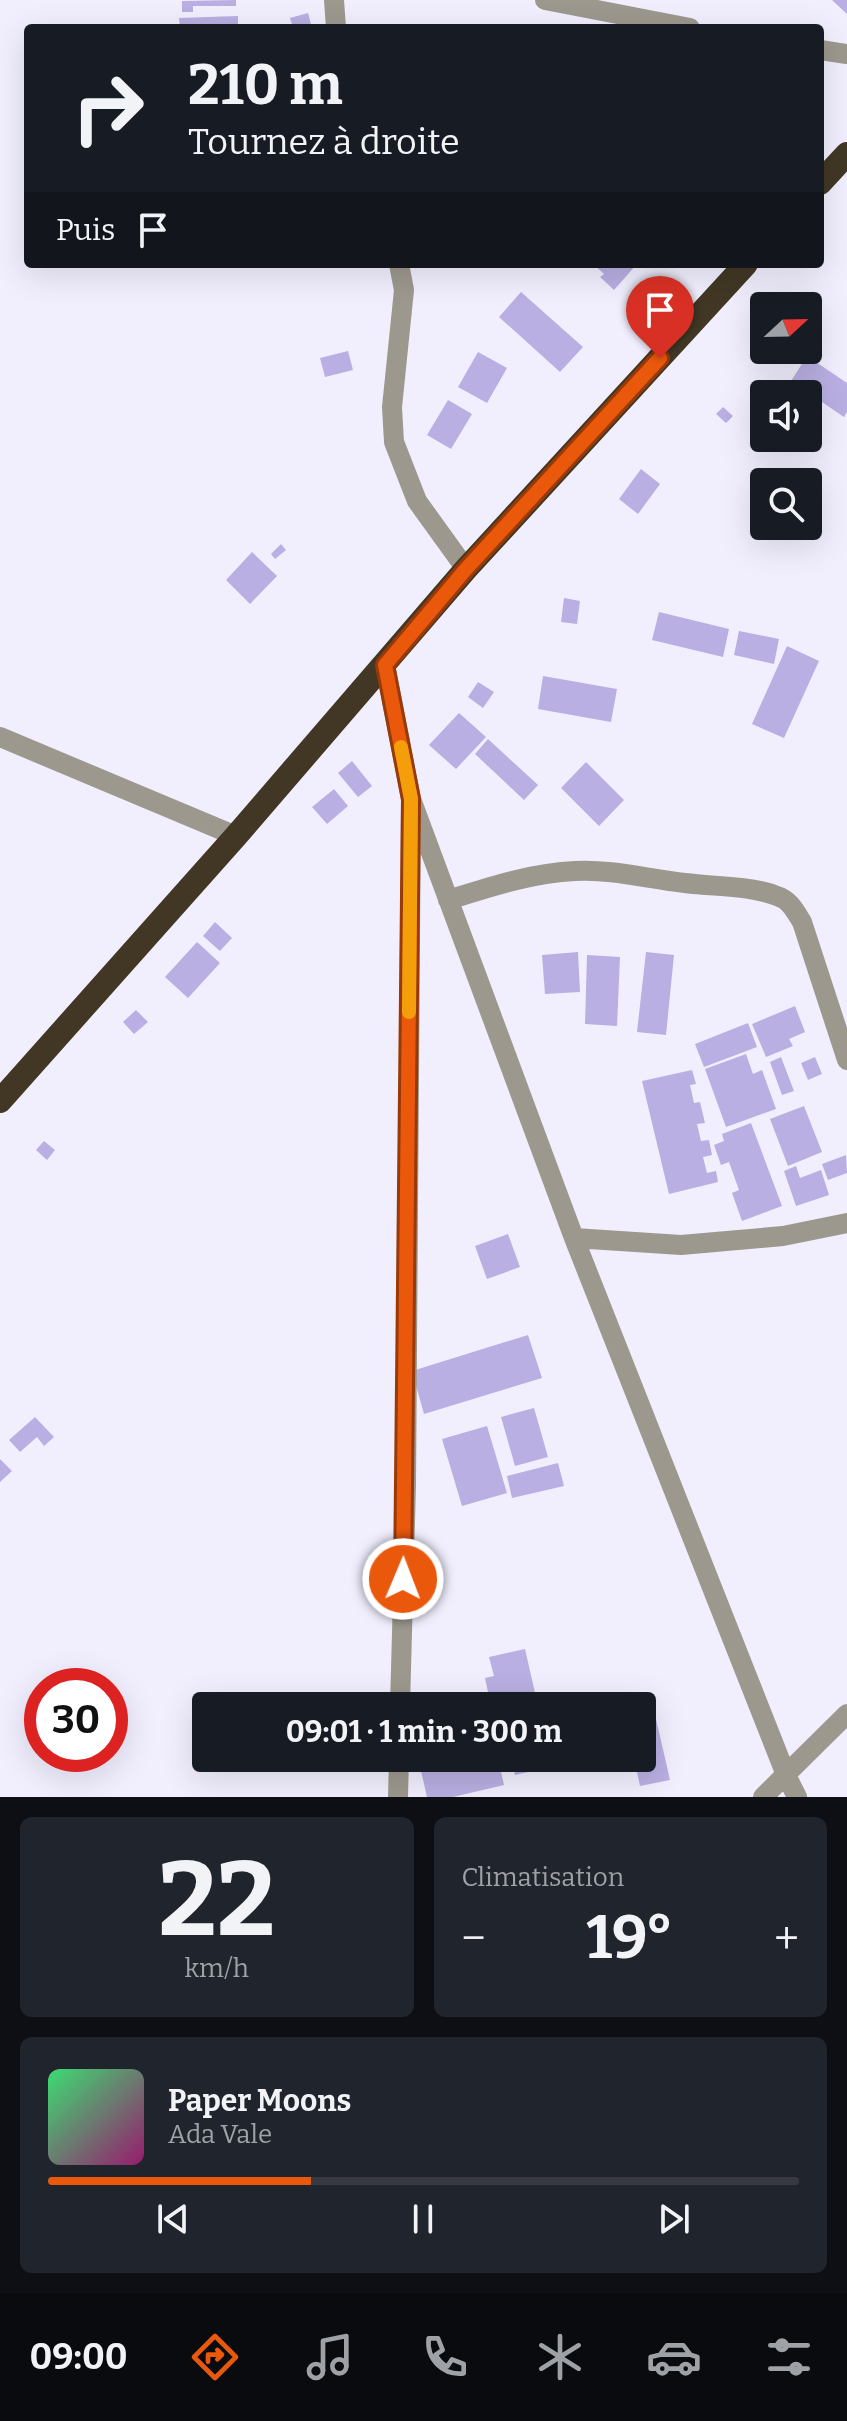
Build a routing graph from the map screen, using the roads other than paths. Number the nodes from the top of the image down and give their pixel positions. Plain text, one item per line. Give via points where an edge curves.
1 (334, 0) edge
2 (545, 0) edge
3 (336, 24) edge
4 (669, 24) edge
5 (824, 51) edge
6 (847, 54) edge
7 (847, 154) edge
8 (824, 179) edge
9 (400, 268) edge
10 (742, 268) edge
11 (466, 569) junction
12 (385, 665) junction
13 (0, 737) edge
14 (411, 799) junction
15 (236, 836) junction
16 (448, 900) junction
17 (842, 1025) edge
18 (847, 1060) edge
19 (0, 1101) edge
20 (847, 1223) edge
21 (574, 1238) junction
22 (400, 1692) edge
23 (847, 1714) edge
24 (399, 1772) edge
25 (786, 1775) junction
26 (398, 1797) edge
27 (763, 1797) edge
28 (797, 1797) edge

1 - 3 street
2 - 4 street
5 - 6 street
7 - 8 highway
9 - 11 street via 404,290 392,407 394,442 417,501
10 - 11 highway
11 - 12 highway
12 - 14 street
12 - 15 highway
13 - 15 street
14 - 16 street
14 - 22 street
15 - 19 highway
16 - 17 street via 529,876 575,871 617,872 780,896 802,922
16 - 21 street
17 - 18 street
20 - 21 street via 783,1236 681,1245
21 - 25 street
23 - 25 street
24 - 26 street
25 - 27 street
25 - 28 street

